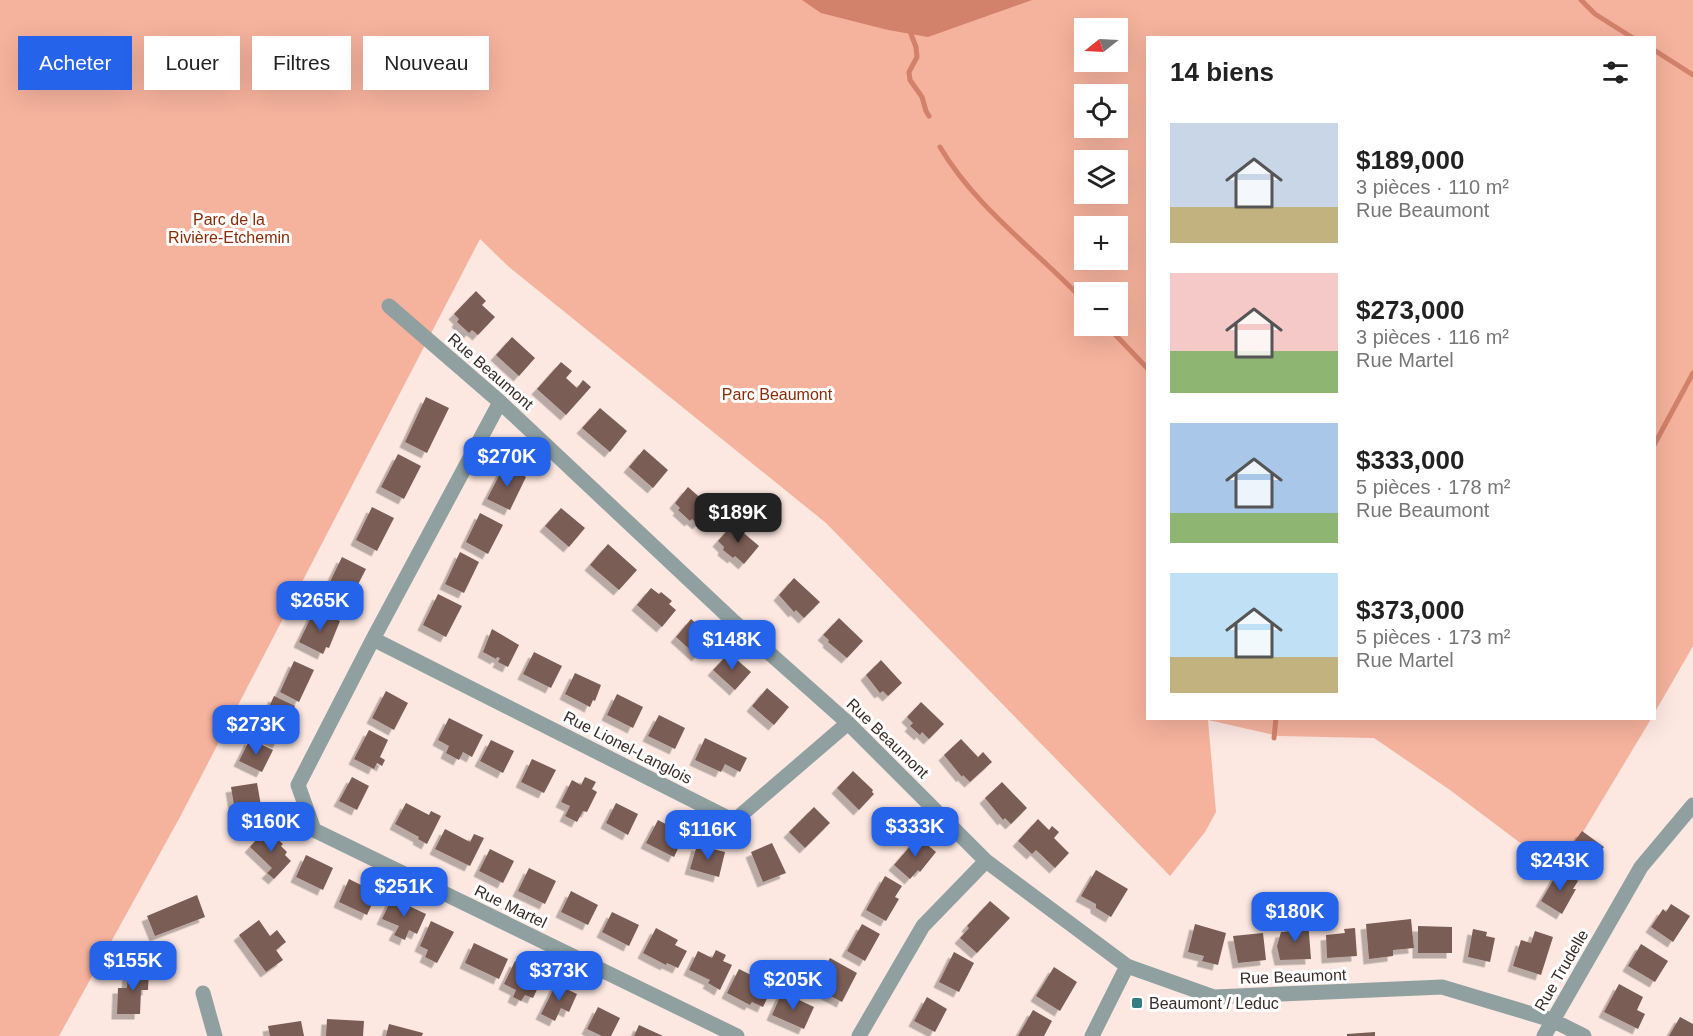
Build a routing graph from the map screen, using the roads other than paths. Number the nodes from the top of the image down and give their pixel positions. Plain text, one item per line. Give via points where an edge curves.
1 (389, 306) dead end
2 (500, 402) junction
3 (373, 639) junction
4 (848, 723) junction
5 (1693, 805) edge
6 (986, 861) junction
7 (1127, 966) junction
8 (203, 993) dead end
9 (1552, 1020) junction
10 (215, 1036) edge
11 (737, 1036) edge
12 (859, 1036) edge
13 (1092, 1036) edge
14 (1545, 1036) edge
15 (1584, 1036) edge

1 - 2 street, Rue Beaumont
2 - 3 street, Rue Martel
2 - 4 street, Rue Beaumont
3 - 4 street, Rue Lionel-Langlois via 734,821
3 - 11 street, Rue Martel via 298,785 314,830
4 - 6 street, Rue Beaumont
5 - 9 street, Rue Trudelle via 1641,867
6 - 7 street, Rue Beaumont
6 - 12 street via 923,926
7 - 9 street, Rue Beaumont via 1214,997 1442,987
7 - 13 street
8 - 10 street
9 - 14 street, Rue Trudelle
9 - 15 street, Rue Beaumont

